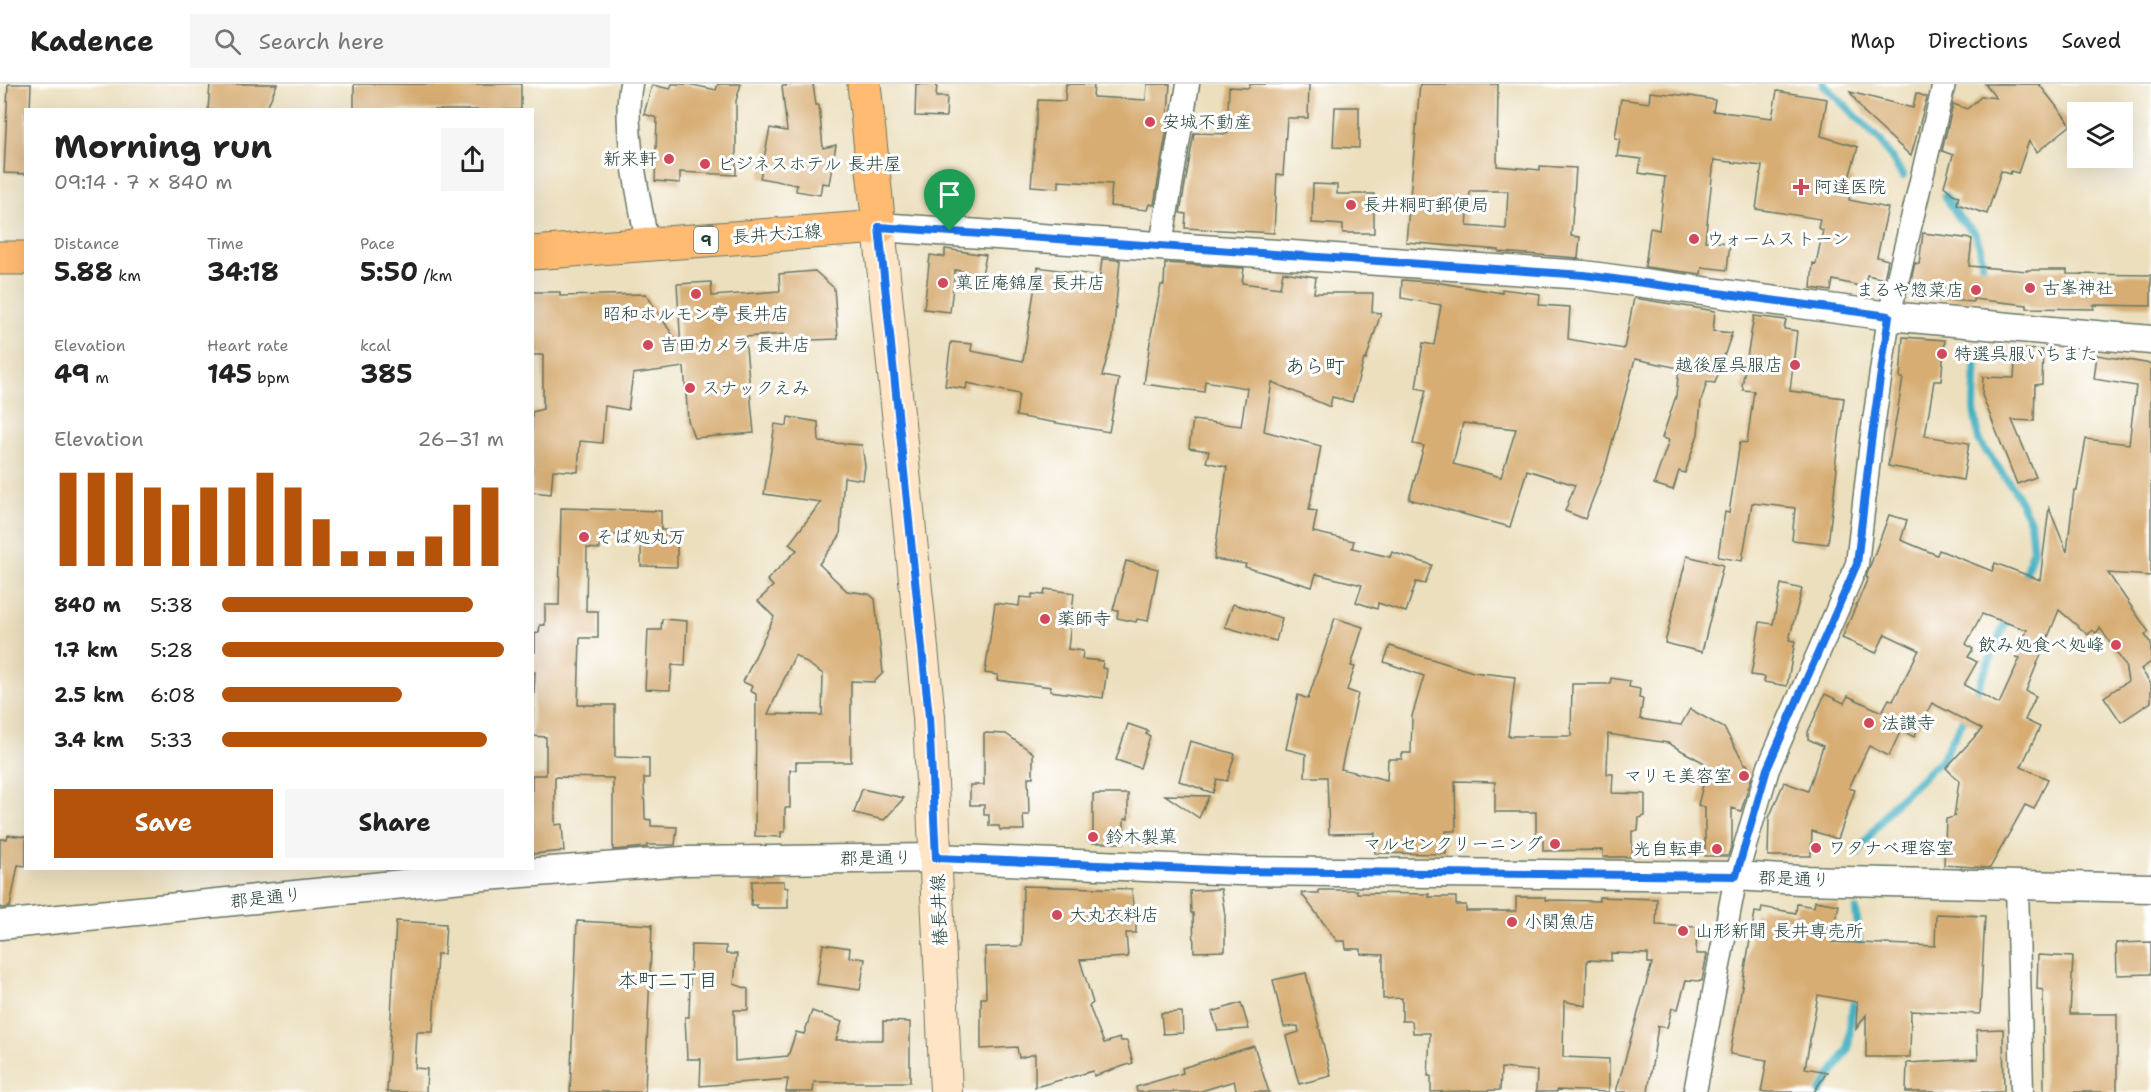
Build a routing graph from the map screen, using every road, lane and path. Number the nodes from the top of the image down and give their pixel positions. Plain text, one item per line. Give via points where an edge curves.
1 (632, 84) edge
2 (864, 84) edge
3 (1188, 84) edge
4 (1944, 84) edge
5 (879, 227) junction
6 (647, 244) junction
7 (1161, 245) junction
8 (534, 253) edge
9 (0, 258) edge
10 (24, 258) edge
11 (1889, 316) junction
12 (2151, 340) edge
13 (936, 858) junction
14 (1736, 876) junction
15 (2017, 884) junction
16 (2151, 888) edge
17 (0, 925) edge
18 (946, 1092) edge
19 (1695, 1092) edge
20 (2022, 1092) edge

1 - 6 street via 632,149
2 - 5 main road
3 - 7 street
4 - 11 street
5 - 6 main road, 長井大江線 / 9
5 - 7 street
5 - 13 main road, 椿長井線 via 929,717
6 - 8 main road, 長井大江線 / 9
7 - 11 street via 1584,275
9 - 10 main road
11 - 12 street
11 - 14 street via 1857,564 1767,769
13 - 14 street, 郡是通り via 1239,871
13 - 17 street, 郡是通り via 683,861 472,877
13 - 18 main road, 椿長井線
14 - 15 street, 郡是通り
14 - 19 street
15 - 16 street, 郡是通り
15 - 20 street

